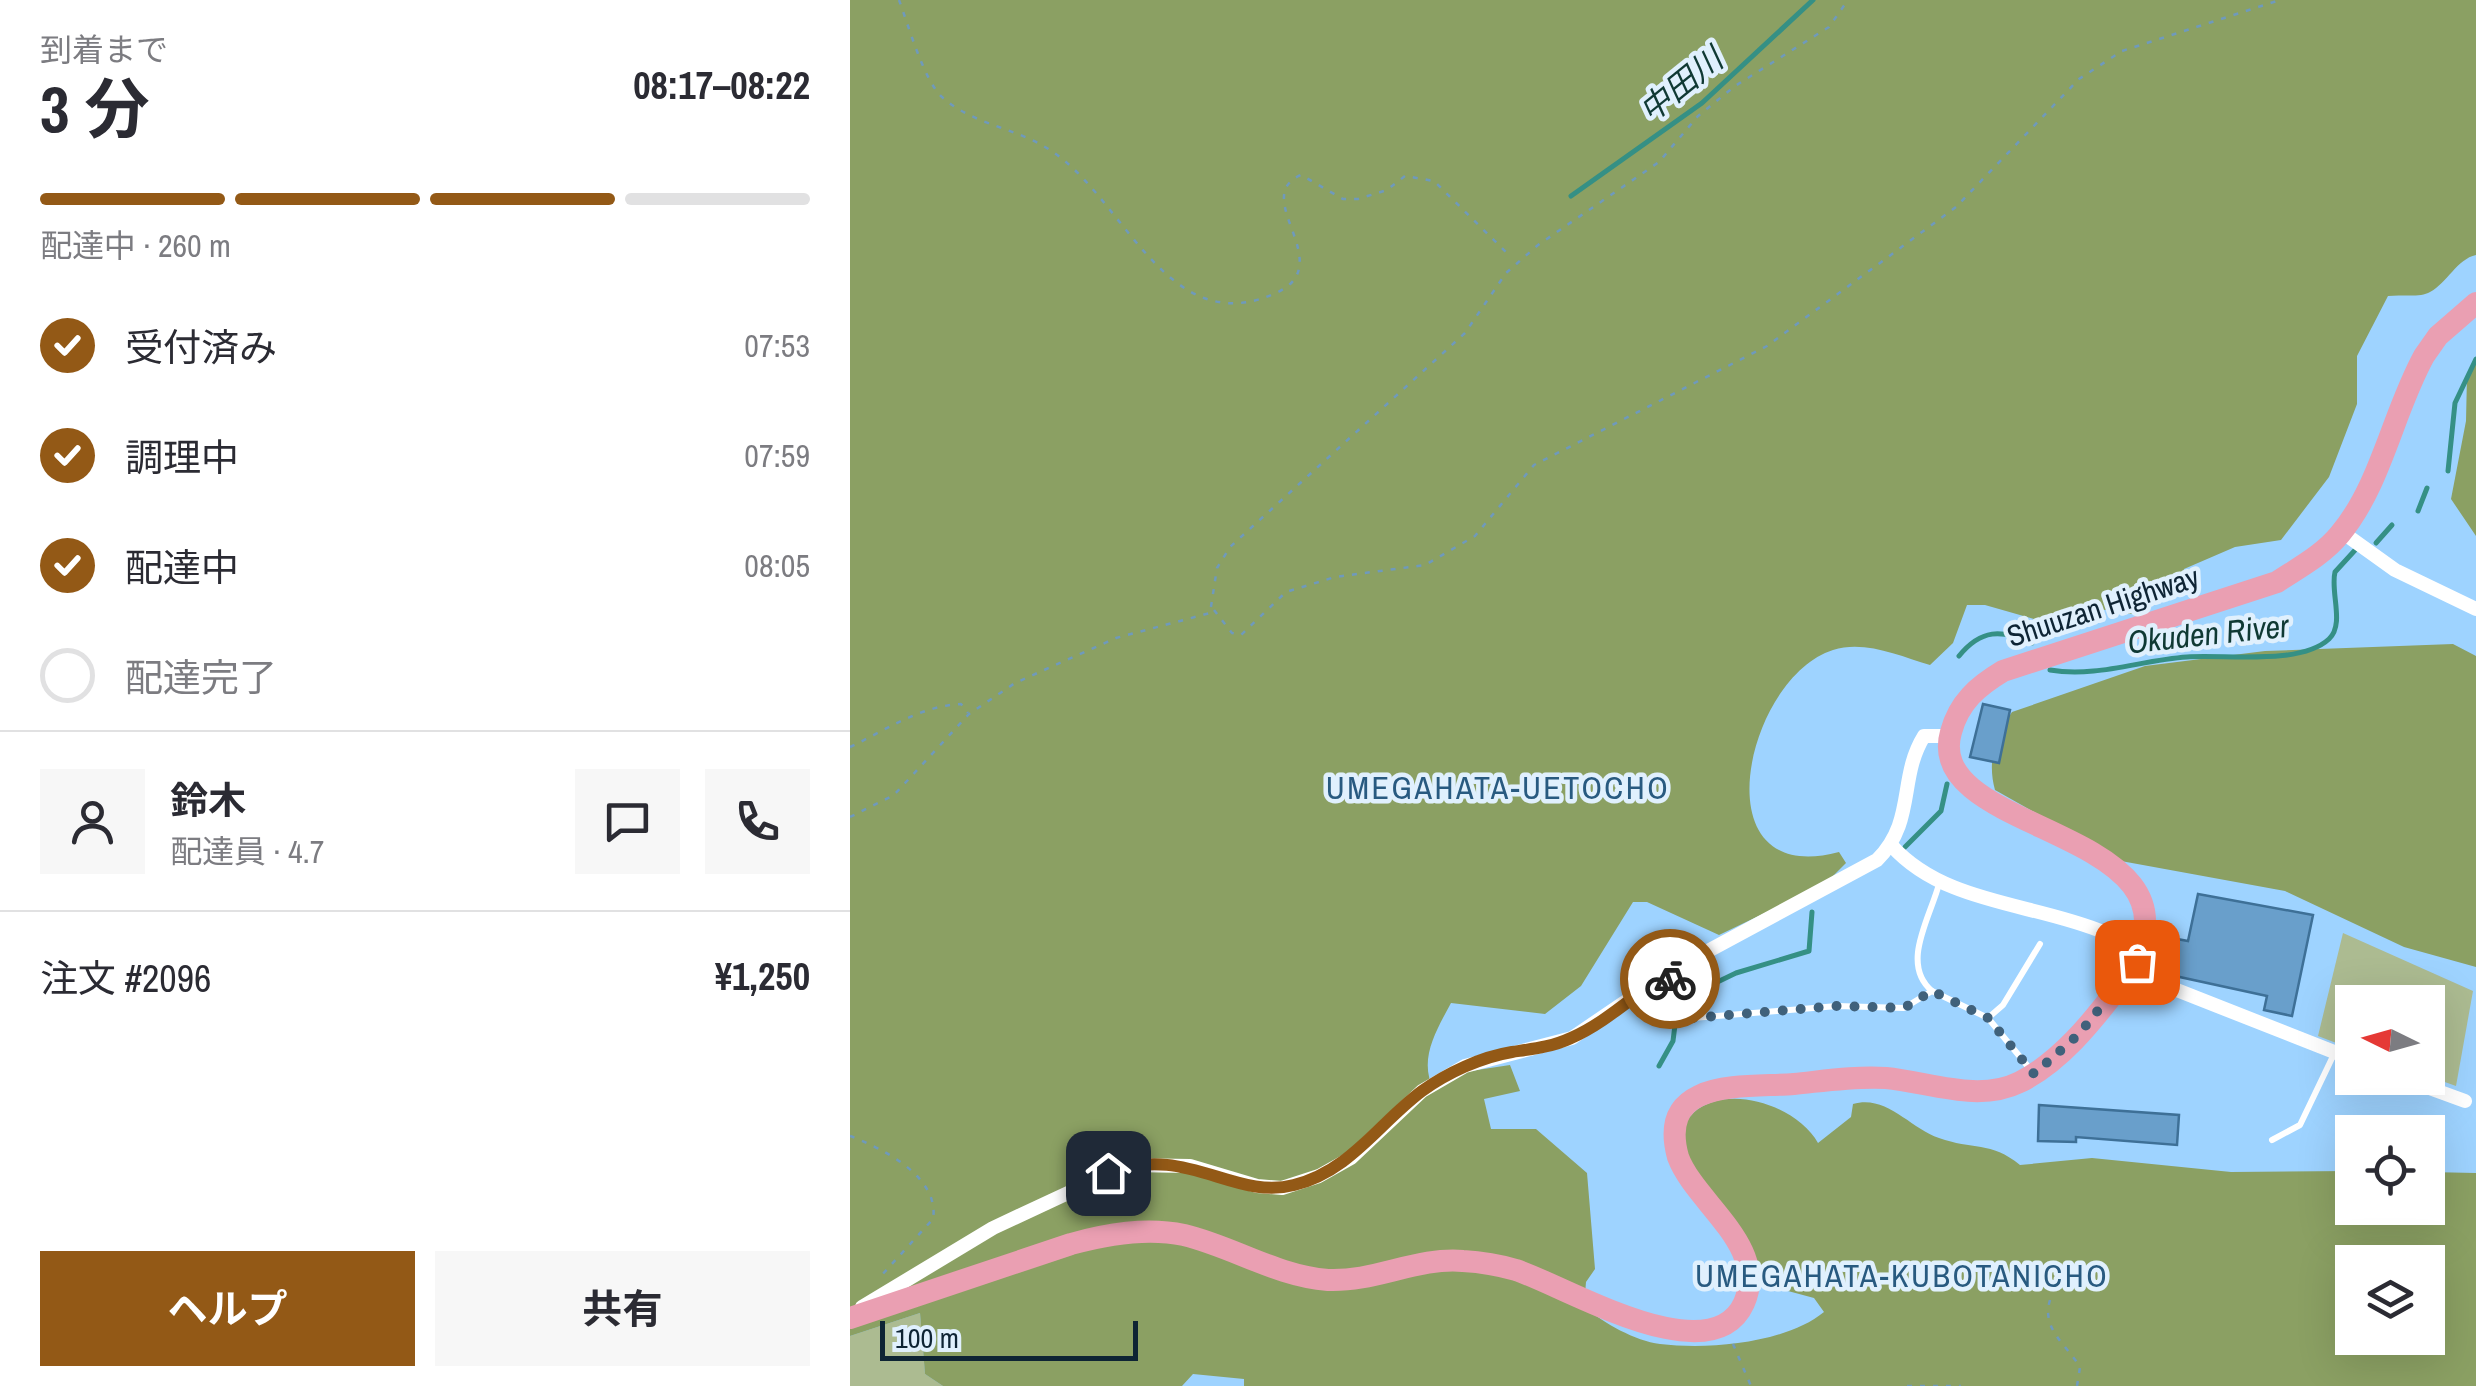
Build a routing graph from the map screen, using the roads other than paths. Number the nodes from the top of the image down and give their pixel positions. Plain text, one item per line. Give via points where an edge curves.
1 (2476, 303) edge
2 (2342, 532) junction
3 (2476, 609) edge
4 (1950, 736) junction
5 (1892, 846) junction
6 (1939, 882) junction
7 (2103, 932) dead end
8 (2040, 944) dead end
9 (2137, 962) junction
10 (1679, 966) junction
11 (1932, 991) junction
12 (1988, 1018) junction
13 (2334, 1053) joint
14 (2034, 1074) junction
15 (2445, 1093) edge
16 (2465, 1100) dead end
17 (2272, 1140) dead end
18 (854, 1314) edge

1 - 2 highway, Shuuzan Highway via 2424,356
2 - 3 street via 2395,570
2 - 4 highway, Shuuzan Highway via 2277,582 2004,671 1970,695
4 - 5 street via 1924,736 1916,749 1908,804
4 - 9 highway via 1954,769 1977,792 2127,877 2142,908
5 - 6 street
5 - 10 street via 1803,904
6 - 7 street
6 - 11 lane via 1916,952 1920,981
8 - 12 lane
9 - 13 street via 2159,983
9 - 14 highway via 2079,1034
10 - 11 lane via 1659,1003 1662,1017 1670,1020 1836,1006 1904,1008
10 - 18 street via 1572,1038 1451,1074 1422,1091 1351,1158 1310,1180 1282,1188 1190,1166 1128,1166 993,1228
11 - 12 lane
12 - 14 lane
13 - 17 lane via 2300,1125
14 - 18 highway via 1985,1091 1856,1078 1720,1086 1694,1099 1679,1120 1678,1157 1733,1236 1747,1269 1746,1298 1725,1324 1702,1332 1661,1328 1492,1265 1441,1261 1368,1277 1309,1278 1183,1235 1148,1232 1102,1235
15 - 16 street

